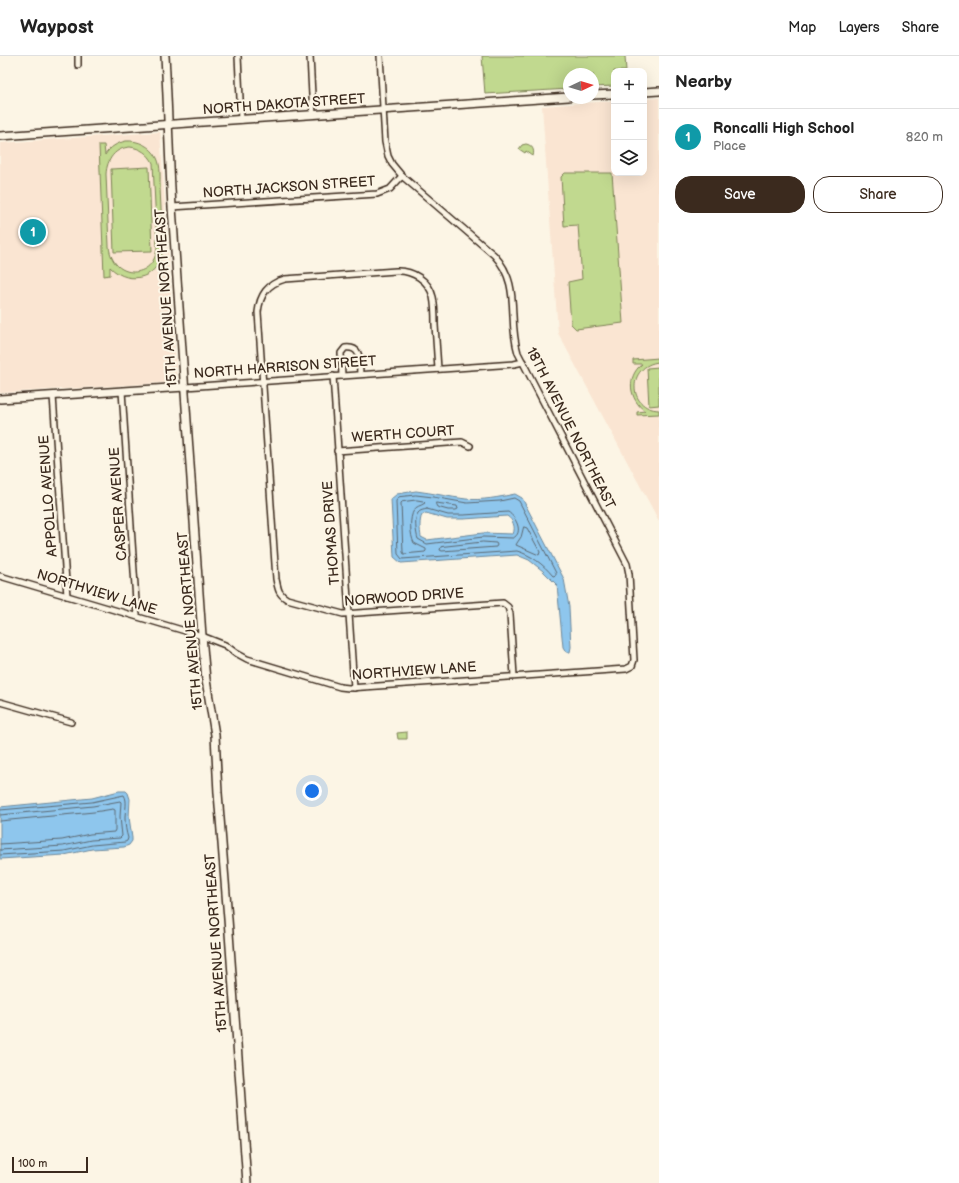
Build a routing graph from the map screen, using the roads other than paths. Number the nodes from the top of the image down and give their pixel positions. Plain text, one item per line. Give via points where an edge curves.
1 (78, 56) edge
2 (165, 56) edge
3 (238, 56) edge
4 (310, 56) edge
5 (380, 56) edge
6 (78, 65) dead end
7 (659, 91) edge
8 (647, 92) edge
9 (611, 94) edge
10 (599, 95) edge
11 (563, 97) edge
12 (383, 110) junction
13 (313, 115) junction
14 (241, 120) junction
15 (168, 125) junction
16 (0, 136) edge
17 (402, 176) junction
18 (172, 207) junction
19 (523, 362) junction
20 (438, 369) junction
21 (360, 374) junction
22 (333, 376) junction
23 (342, 376) junction
24 (262, 381) junction
25 (185, 387) junction
26 (122, 391) junction
27 (53, 396) junction
28 (0, 399) edge
29 (470, 446) dead end
30 (337, 451) junction
31 (0, 576) edge
32 (66, 596) junction
33 (349, 614) junction
34 (137, 616) junction
35 (202, 636) junction
36 (632, 666) joint
37 (514, 676) junction
38 (354, 688) junction
39 (0, 702) edge
40 (71, 722) dead end
41 (247, 1183) edge

1 - 6 street
2 - 15 street, 15TH AVENUE NORTHEAST
3 - 14 street
4 - 13 street
5 - 12 street, 18TH AVENUE NORTHEAST
7 - 8 street
9 - 10 street
11 - 12 street, NORTH DAKOTA STREET
12 - 13 street, NORTH DAKOTA STREET
12 - 17 street, 18TH AVENUE NORTHEAST via 388,156
13 - 14 street, NORTH DAKOTA STREET
14 - 15 street, NORTH DAKOTA STREET
15 - 16 street, NORTH DAKOTA STREET
15 - 18 street, 15TH AVENUE NORTHEAST
17 - 18 street, NORTH JACKSON STREET via 390,189 376,194
17 - 19 street, 18TH AVENUE NORTHEAST via 503,265 511,290 516,347
18 - 25 street, 15TH AVENUE NORTHEAST
19 - 20 street, NORTH HARRISON STREET
19 - 36 street, 18TH AVENUE NORTHEAST via 627,564 634,660
20 - 21 street, NORTH HARRISON STREET
20 - 24 street, NORWOOD DRIVE via 431,290 415,274 401,270 285,279 270,286 263,294 258,312
21 - 23 street, NORTH HARRISON STREET
21 - 23 street via 359,355 352,347 345,348 341,353
22 - 23 street, NORTH HARRISON STREET
22 - 24 street, NORTH HARRISON STREET
22 - 30 street, THOMAS DRIVE
24 - 25 street, NORTH HARRISON STREET
24 - 33 street, NORWOOD DRIVE via 278,591 288,599 338,614
25 - 26 street, NORTH HARRISON STREET
25 - 35 street, 15TH AVENUE NORTHEAST
26 - 27 street, NORTH HARRISON STREET
26 - 34 street, CASPER AVENUE
27 - 28 street, NORTH HARRISON STREET
27 - 32 street, APPOLLO AVENUE
29 - 30 street, WERTH COURT via 462,442
30 - 33 street, THOMAS DRIVE
31 - 32 street, NORTHVIEW LANE
32 - 34 street, NORTHVIEW LANE
33 - 37 street, NORWOOD DRIVE via 503,603 508,607 510,614
33 - 38 street, THOMAS DRIVE
34 - 35 street, NORTHVIEW LANE
35 - 38 street, NORTHVIEW LANE via 225,645 247,659 340,687
35 - 41 street, 15TH AVENUE NORTHEAST via 215,734
36 - 37 street, NORTHVIEW LANE via 626,669
37 - 38 street, NORTHVIEW LANE
39 - 40 street

